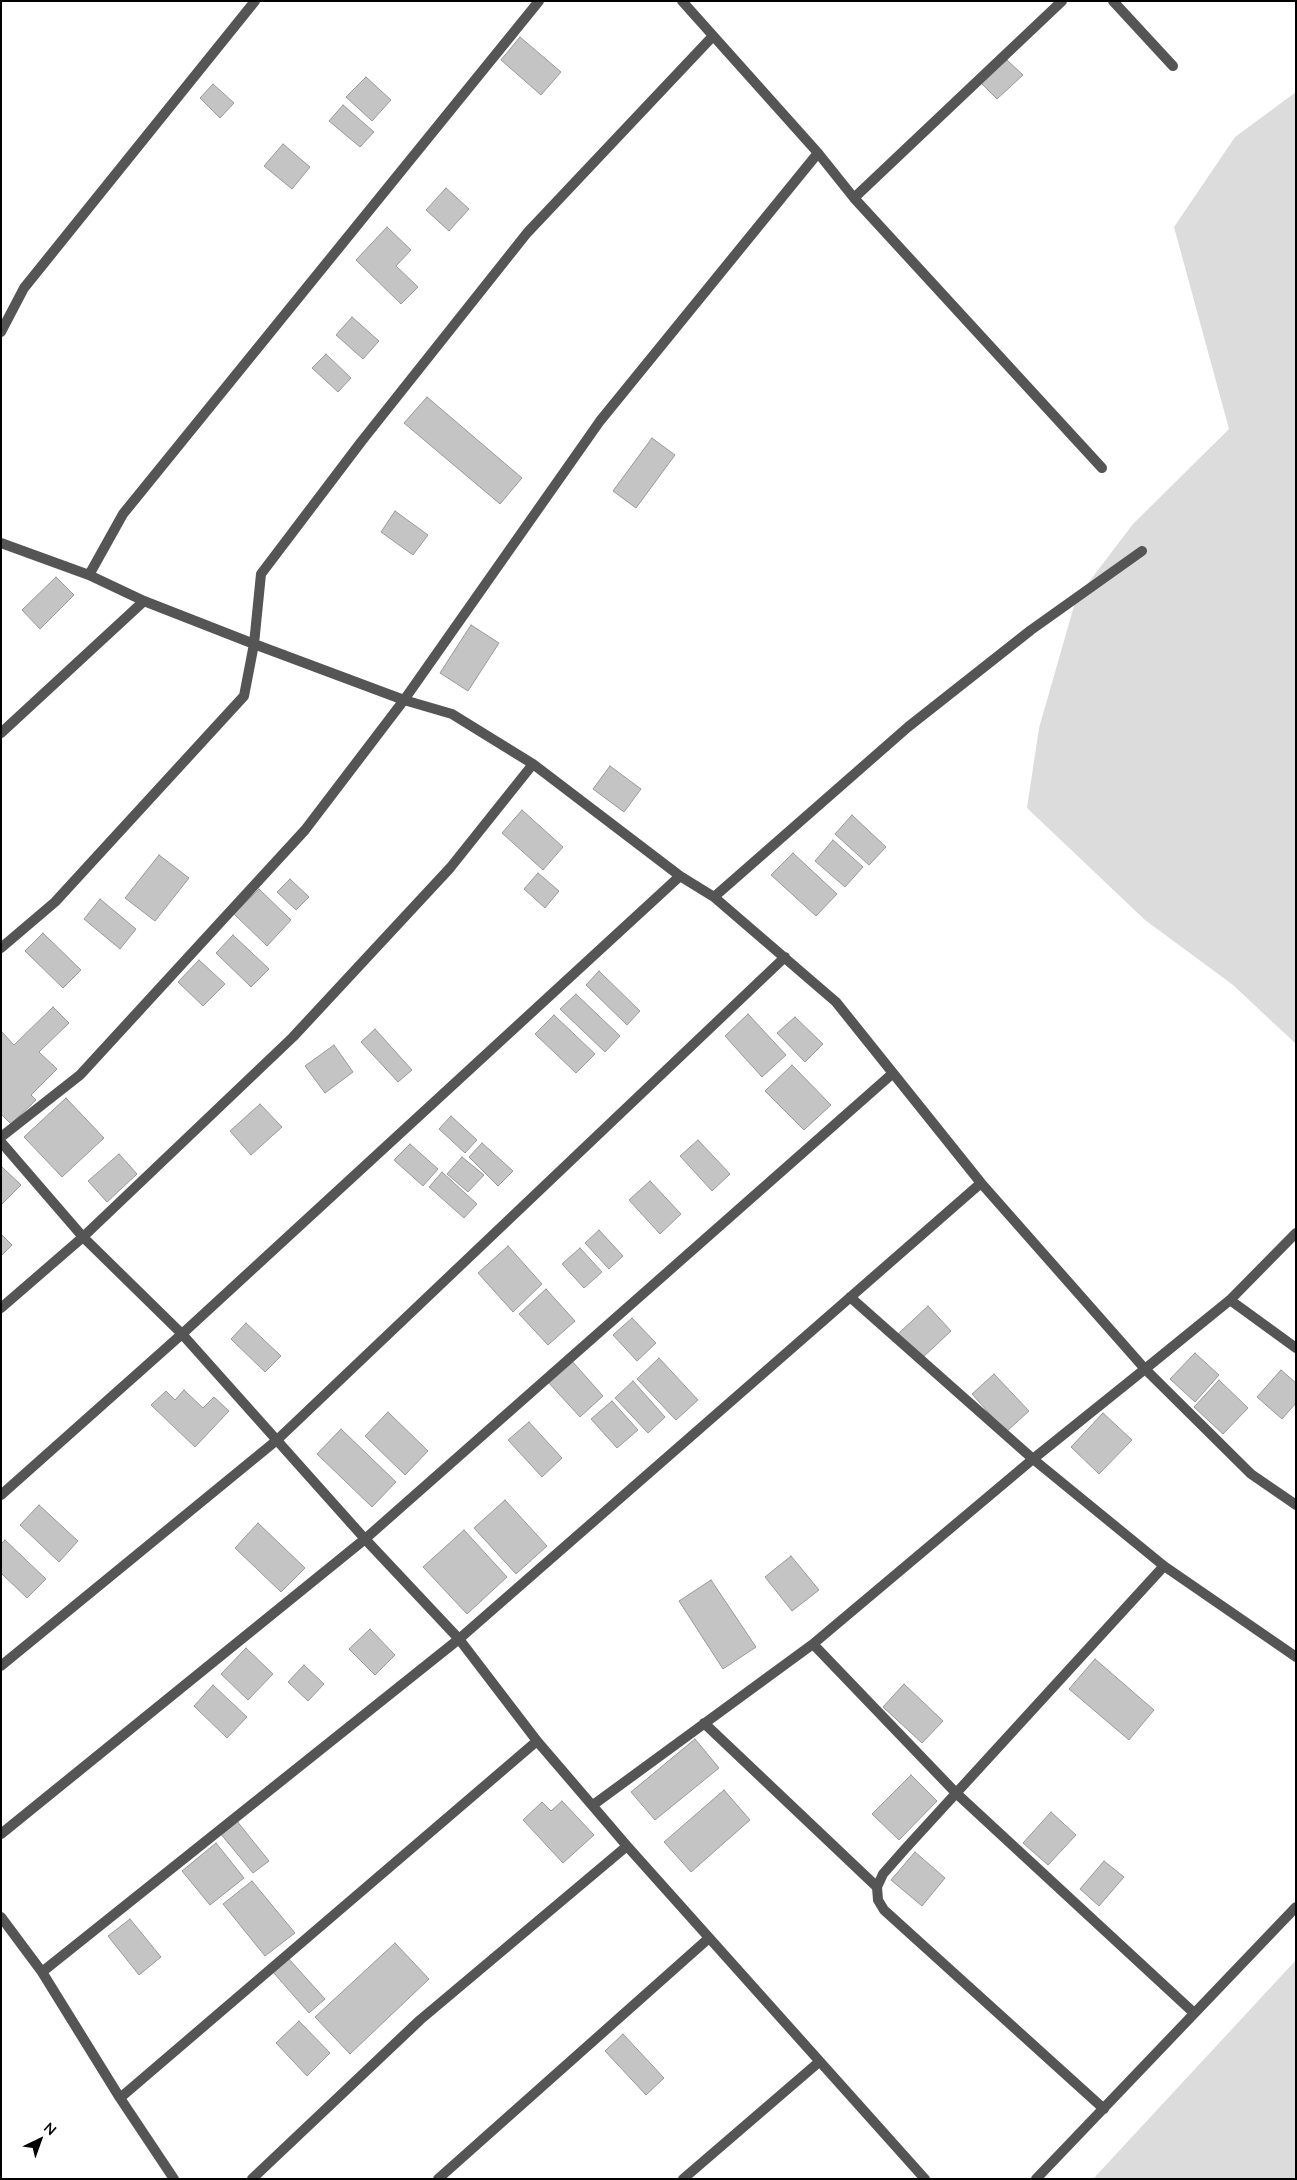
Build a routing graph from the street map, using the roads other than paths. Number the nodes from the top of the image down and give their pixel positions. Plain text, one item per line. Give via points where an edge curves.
1 (255, 1) edge
2 (538, 1) edge
3 (682, 1) edge
4 (1062, 1) edge
5 (1113, 1) edge
6 (713, 36) junction
7 (1173, 66) dead end
8 (818, 152) junction
9 (854, 198) junction
10 (1, 332) edge
11 (1102, 468) dead end
12 (1, 543) edge
13 (1142, 551) dead end
14 (88, 575) junction
15 (144, 602) junction
16 (254, 644) junction
17 (404, 700) junction
18 (1, 732) edge
19 (533, 764) junction
20 (680, 876) junction
21 (714, 898) junction
22 (1, 948) edge
23 (785, 957) junction
24 (892, 1074) junction
25 (1, 1137) edge
26 (1, 1142) edge
27 (981, 1183) junction
28 (1296, 1233) edge
29 (83, 1237) junction
30 (850, 1297) junction
31 (1230, 1300) junction
32 (1, 1308) edge
33 (182, 1334) junction
34 (1296, 1348) edge
35 (1145, 1369) junction
36 (277, 1440) junction
37 (1034, 1459) junction
38 (1, 1495) edge
39 (1296, 1505) edge
40 (366, 1539) junction
41 (1164, 1566) junction
42 (459, 1639) junction
43 (812, 1644) junction
44 (1296, 1657) edge
45 (1, 1666) edge
46 (704, 1723) junction
47 (537, 1742) junction
48 (956, 1793) junction
49 (593, 1805) junction
50 (1, 1834) edge
51 (627, 1846) junction
52 (877, 1887) junction
53 (1296, 1906) edge
54 (1, 1917) edge
55 (710, 1938) junction
56 (42, 1972) junction
57 (1194, 2013) junction
58 (819, 2062) junction
59 (120, 2098) junction
60 (1104, 2109) junction
61 (174, 2179) edge
62 (252, 2179) edge
63 (438, 2179) edge
64 (684, 2179) edge
65 (925, 2179) edge
66 (1036, 2179) edge

1 - 10 street via 24,288
2 - 14 street via 123,514
3 - 6 street
4 - 9 street
5 - 7 street
6 - 8 street
6 - 16 street via 527,233 261,574
8 - 9 street
8 - 17 street via 600,421
9 - 11 street
12 - 14 street
13 - 21 street via 1031,630 908,727
14 - 15 street
15 - 16 street
15 - 18 street
16 - 17 street
16 - 22 street via 244,696 55,902
17 - 19 street via 452,714
17 - 25 street via 305,830 134,1018 80,1075
19 - 20 street
19 - 29 street via 450,868 293,1037
20 - 21 street
20 - 33 street
21 - 23 street
23 - 24 street via 836,1002
23 - 36 street
24 - 27 street
24 - 40 street
26 - 29 street
27 - 30 street
27 - 35 street
28 - 31 street
29 - 32 street
29 - 33 street
30 - 37 street
30 - 42 street
31 - 34 street
31 - 35 street
33 - 36 street
33 - 38 street
35 - 37 street
35 - 39 street via 1251,1474
36 - 40 street
36 - 45 street
37 - 41 street
37 - 43 street
40 - 42 street
40 - 50 street
41 - 44 street
41 - 48 street
42 - 47 street
42 - 56 street
43 - 46 street
43 - 48 street
46 - 49 street
46 - 52 street
47 - 49 street
47 - 59 street
48 - 52 street via 883,1874
48 - 57 street
49 - 51 street
51 - 55 street
51 - 62 street via 420,2020
52 - 60 street via 878,1900 884,1910
53 - 57 street
54 - 56 street
55 - 58 street
55 - 63 street
56 - 59 street
57 - 60 street
58 - 64 street
58 - 65 street
59 - 61 street
60 - 66 street

